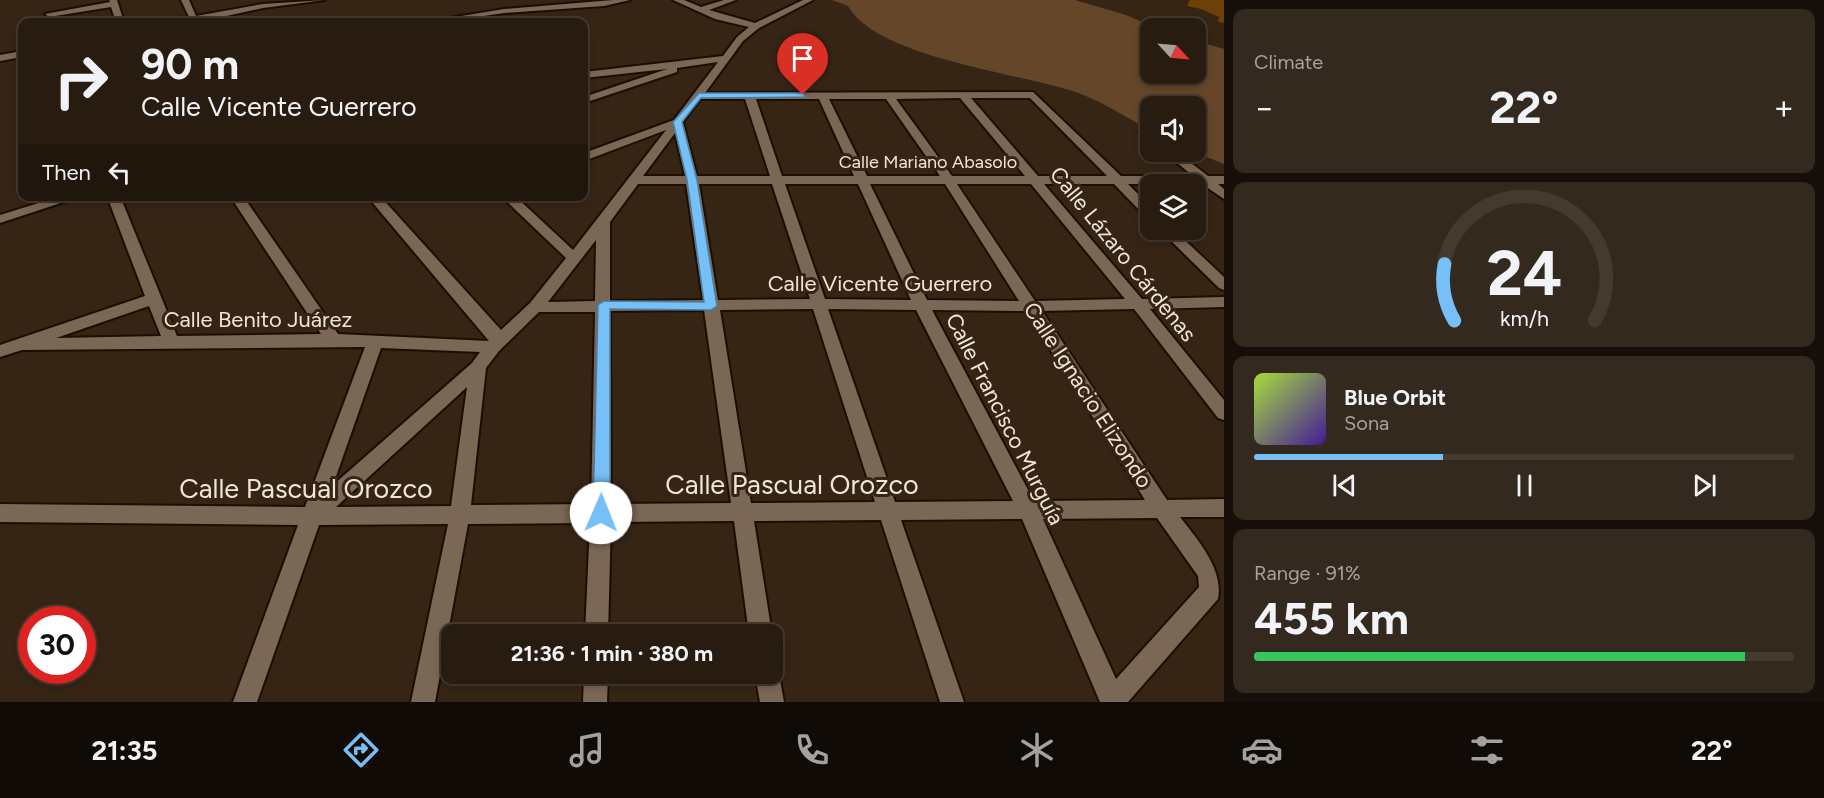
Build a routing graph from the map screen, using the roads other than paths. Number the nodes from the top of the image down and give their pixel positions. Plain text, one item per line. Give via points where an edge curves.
1 (184, 0) edge
2 (321, 0) edge
3 (626, 0) edge
4 (677, 0) edge
5 (732, 0) edge
6 (809, 0) edge
7 (113, 2) edge
8 (701, 10) junction
9 (50, 15) edge
10 (119, 18) edge
11 (193, 18) edge
12 (208, 18) edge
13 (483, 18) edge
14 (756, 26) junction
15 (18, 55) edge
16 (0, 58) edge
17 (725, 58) junction
18 (687, 66) junction
19 (588, 74) edge
20 (749, 95) junction
21 (822, 95) junction
22 (699, 96) junction
23 (889, 96) junction
24 (964, 96) junction
25 (588, 99) edge
26 (678, 122) junction
27 (588, 156) edge
28 (1183, 162) edge
29 (1199, 174) edge
30 (1206, 179) edge
31 (633, 180) junction
32 (692, 180) junction
33 (776, 180) junction
34 (948, 180) junction
35 (1035, 180) junction
36 (1116, 180) junction
37 (1140, 180) edge
38 (1206, 180) edge
39 (1224, 180) edge
40 (861, 181) junction
41 (1224, 195) edge
42 (59, 201) edge
43 (115, 201) edge
44 (239, 201) edge
45 (377, 201) edge
46 (512, 201) edge
47 (1140, 203) edge
48 (0, 219) edge
49 (603, 222) junction
50 (1177, 240) edge
51 (573, 257) junction
52 (1224, 285) edge
53 (152, 298) junction
54 (1224, 302) edge
55 (818, 304) junction
56 (921, 304) junction
57 (1138, 304) junction
58 (604, 305) junction
59 (711, 306) junction
60 (1030, 306) junction
61 (535, 307) junction
62 (333, 340) junction
63 (375, 341) junction
64 (171, 342) junction
65 (497, 343) junction
66 (22, 344) junction
67 (0, 347) edge
68 (478, 367) junction
69 (1224, 413) edge
70 (1224, 508) edge
71 (1028, 509) junction
72 (888, 510) junction
73 (1163, 510) junction
74 (741, 511) junction
75 (0, 513) edge
76 (601, 513) junction
77 (460, 514) junction
78 (312, 516) junction
79 (597, 624) edge
80 (759, 624) edge
81 (596, 684) edge
82 (769, 684) edge
83 (1113, 701) edge
84 (245, 702) edge
85 (423, 702) edge
86 (595, 702) edge
87 (772, 702) edge
88 (952, 702) edge

1 - 11 street
2 - 12 street via 263,6
3 - 13 street
4 - 8 street
5 - 8 street
6 - 14 street
7 - 9 street
7 - 10 street
8 - 14 street
14 - 17 street
15 - 16 street
17 - 18 street
17 - 22 street
18 - 19 street via 642,66
18 - 25 street
20 - 21 street
20 - 22 street
20 - 33 street
21 - 23 street
21 - 40 street, Calle Francisco Murguía
22 - 26 street
23 - 24 street
23 - 34 street, Calle Ignacio Elizondo
24 - 35 street, Calle Lázaro Cárdenas
24 - 36 street via 1033,96
26 - 27 street
26 - 31 street
26 - 32 street
28 - 29 street
30 - 39 street, Calle Mariano Abasolo
31 - 32 street, Calle Mariano Abasolo
31 - 49 street
32 - 33 street, Calle Mariano Abasolo
32 - 59 street
33 - 40 street, Calle Mariano Abasolo
33 - 55 street
34 - 35 street, Calle Mariano Abasolo
34 - 40 street, Calle Mariano Abasolo
34 - 60 street, Calle Ignacio Elizondo
35 - 36 street, Calle Mariano Abasolo
35 - 57 street, Calle Lázaro Cárdenas
36 - 37 street, Calle Mariano Abasolo
36 - 47 street
38 - 41 street
40 - 56 street, Calle Francisco Murguía
42 - 48 street
43 - 53 street
44 - 62 street
45 - 65 street
46 - 51 street
49 - 51 street
49 - 58 street
50 - 52 street
51 - 61 street
53 - 64 street
53 - 66 street
54 - 57 street, Calle Vicente Guerrero
55 - 56 street, Calle Vicente Guerrero
55 - 59 street, Calle Vicente Guerrero
55 - 72 street
56 - 60 street, Calle Vicente Guerrero
56 - 71 street, Calle Francisco Murguía
57 - 60 street, Calle Vicente Guerrero
57 - 69 street, Calle Lázaro Cárdenas
58 - 59 street, Calle Vicente Guerrero
58 - 61 street, Calle Vicente Guerrero
58 - 76 street
59 - 74 street
60 - 73 street, Calle Ignacio Elizondo
61 - 65 street
62 - 63 street, Calle Benito Juárez
62 - 64 street, Calle Benito Juárez
63 - 65 street, Calle Benito Juárez
63 - 78 street
64 - 66 street, Calle Benito Juárez
65 - 68 street
66 - 67 street
68 - 77 street
68 - 78 street
70 - 73 street, Calle Pascual Orozco
71 - 72 street, Calle Pascual Orozco
71 - 73 street, Calle Pascual Orozco
71 - 83 street, Calle Francisco Murguía
72 - 74 street, Calle Pascual Orozco
72 - 88 street
73 - 83 street, Calle Ignacio Elizondo via 1209,573 1210,591
74 - 76 street, Calle Pascual Orozco
74 - 80 street
75 - 78 street, Calle Pascual Orozco
76 - 77 street, Calle Pascual Orozco
76 - 79 street
77 - 78 street, Calle Pascual Orozco
77 - 85 street
78 - 84 street
81 - 86 street
82 - 87 street

